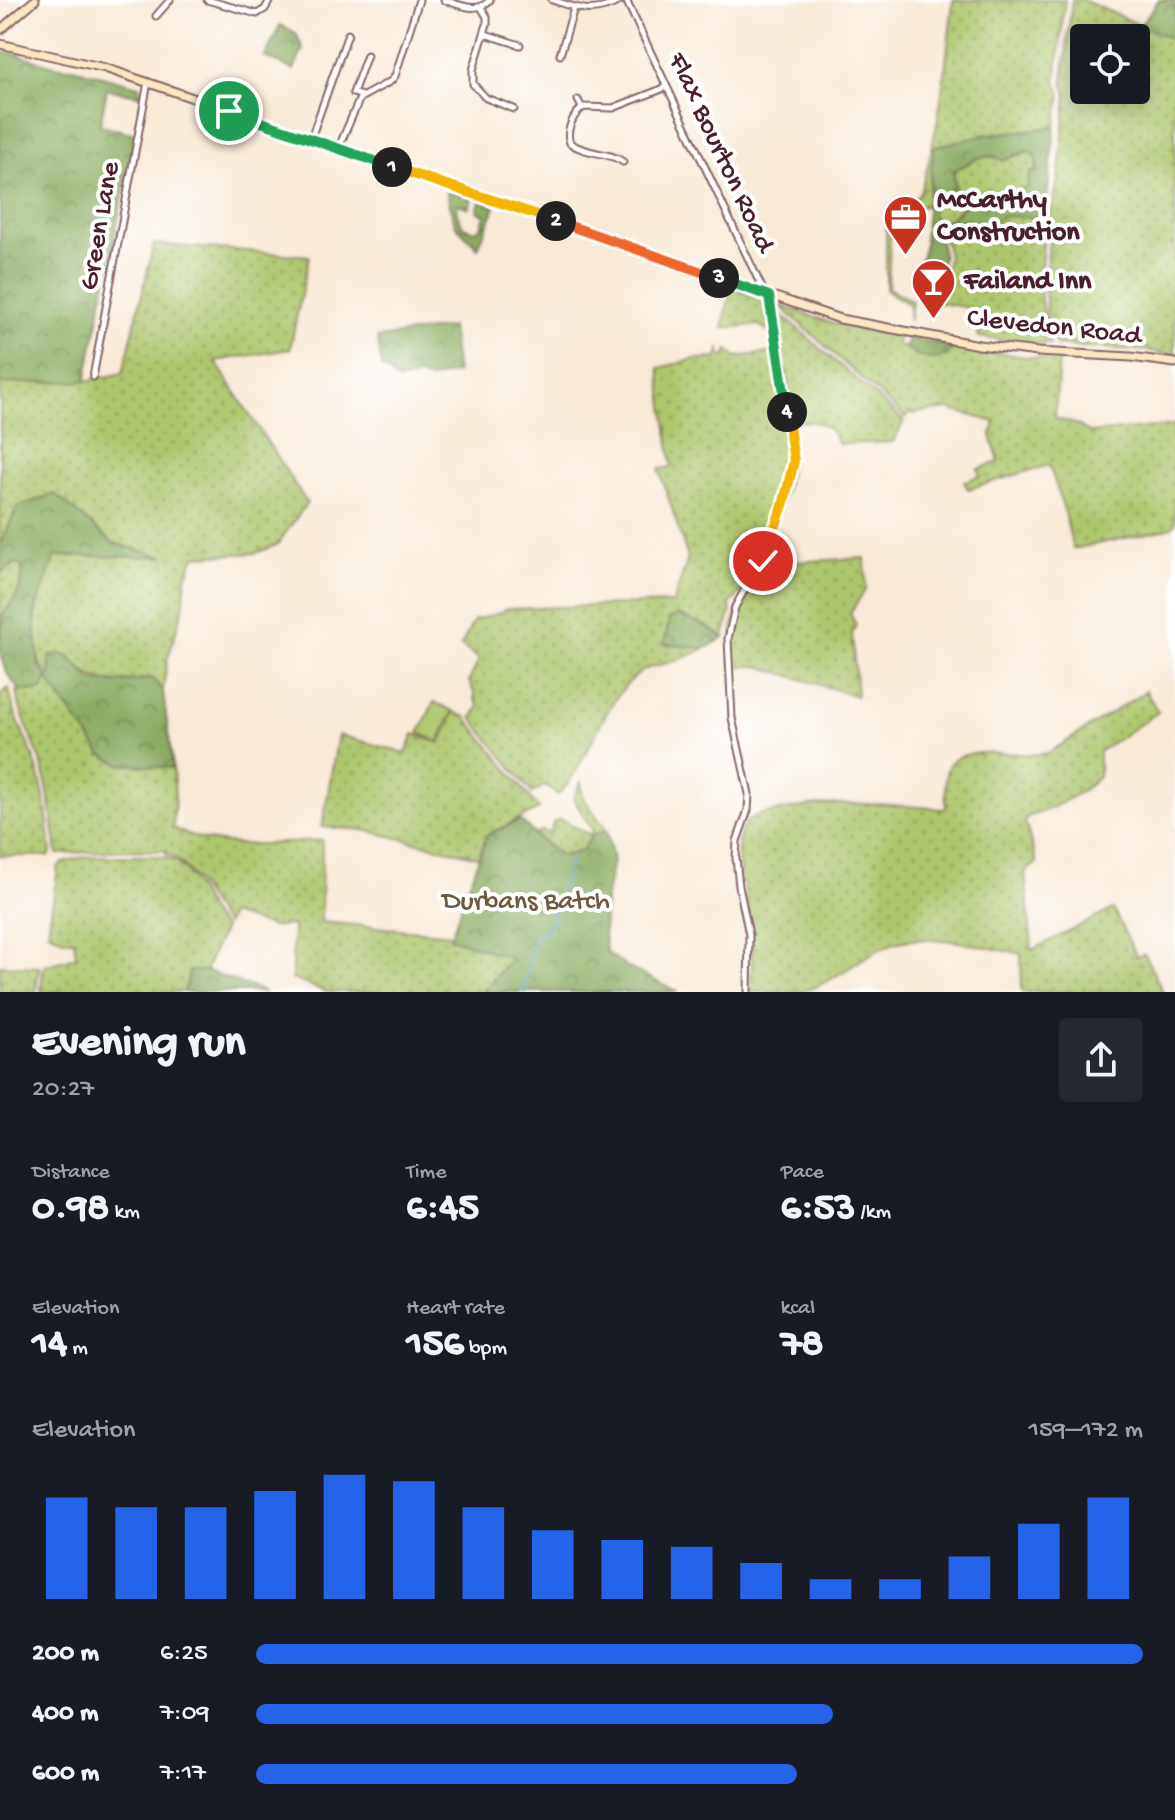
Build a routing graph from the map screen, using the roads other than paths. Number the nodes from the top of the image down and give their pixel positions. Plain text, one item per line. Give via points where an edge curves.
1 (35, 0) edge
2 (170, 0) edge
3 (207, 0) edge
4 (270, 0) edge
5 (419, 0) edge
6 (444, 0) edge
7 (490, 0) edge
8 (554, 0) edge
9 (624, 0) edge
10 (481, 7) junction
11 (574, 8) junction
12 (156, 16) dead end
13 (348, 34) dead end
14 (485, 34) junction
15 (0, 36) edge
16 (515, 46) dead end
17 (367, 55) dead end
18 (560, 55) dead end
19 (148, 82) junction
20 (667, 87) junction
21 (362, 96) junction
22 (578, 100) dead end
23 (582, 108) junction
24 (510, 110) dead end
25 (310, 139) junction
26 (338, 149) junction
27 (623, 162) dead end
28 (764, 294) junction
29 (1175, 363) edge
30 (93, 377) dead end
31 (748, 992) edge

1 - 15 main road
2 - 12 street
3 - 4 street via 257,14
5 - 21 street via 395,76
6 - 10 street
7 - 10 street
8 - 11 street
9 - 11 street via 597,10
9 - 20 street, Flax Bourton Road
10 - 14 street via 487,18
11 - 18 street
13 - 25 street
14 - 16 street
14 - 24 street via 473,84
15 - 19 main road, Clevedon Road via 20,47
17 - 21 street via 353,93
19 - 25 main road, Clevedon Road
19 - 30 street, Green Lane
20 - 23 street via 613,108
20 - 28 street, Flax Bourton Road
21 - 26 street
22 - 23 street
23 - 27 street via 571,122 570,143 602,156 617,154
25 - 26 main road, Clevedon Road
26 - 28 main road, Clevedon Road
28 - 29 main road, Clevedon Road via 855,323 952,340
28 - 31 street, Flax Bourton Road via 794,461 769,546 735,607 728,639 732,718 749,794 736,848 749,935

